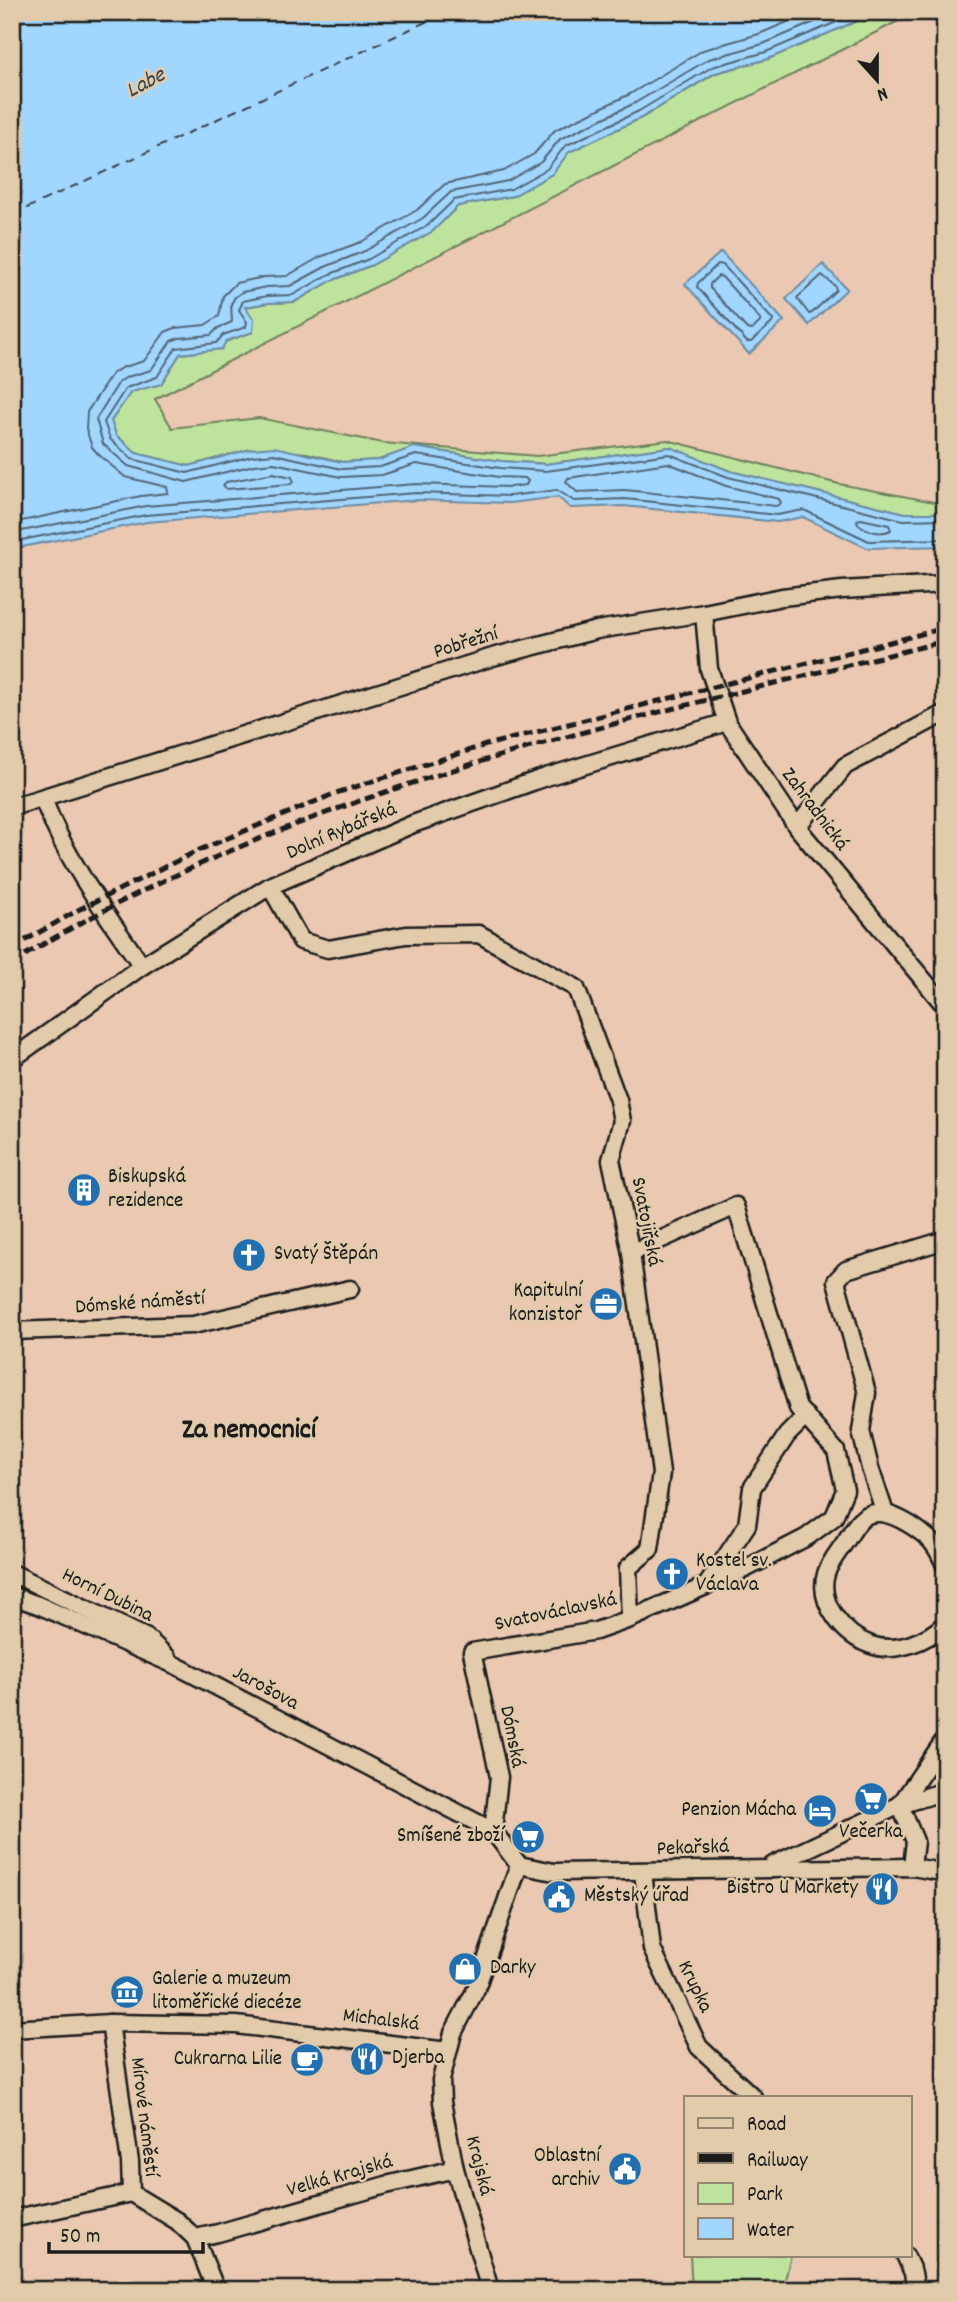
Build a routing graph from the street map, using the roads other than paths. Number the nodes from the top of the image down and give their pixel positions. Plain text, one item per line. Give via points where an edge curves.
1 (945, 584) edge
2 (704, 613) junction
3 (945, 713) edge
4 (727, 722) junction
5 (43, 798) junction
6 (12, 807) edge
7 (797, 827) junction
8 (270, 886) junction
9 (142, 965) junction
10 (945, 1006) edge
11 (12, 1059) edge
12 (945, 1240) edge
13 (631, 1253) junction
14 (350, 1289) dead end
15 (12, 1331) edge
16 (806, 1416) junction
17 (884, 1513) junction
18 (945, 1565) edge
19 (12, 1573) edge
20 (706, 1587) junction
21 (12, 1596) edge
22 (630, 1619) junction
23 (945, 1624) edge
24 (472, 1652) joint
25 (177, 1666) junction
26 (945, 1739) edge
27 (945, 1791) edge
28 (900, 1805) junction
29 (493, 1831) junction
30 (519, 1865) junction
31 (912, 1867) junction
32 (768, 1868) junction
33 (643, 1872) junction
34 (945, 1875) edge
35 (110, 2023) junction
36 (12, 2029) edge
37 (448, 2051) junction
38 (752, 2096) edge
39 (455, 2169) junction
40 (131, 2193) junction
41 (12, 2218) edge
42 (195, 2238) junction
43 (905, 2256) edge
44 (216, 2290) edge
45 (490, 2290) edge
46 (916, 2290) edge

1 - 2 street, Pobřežní via 782,597
2 - 4 street, Zahradnická via 709,669
2 - 5 street, Pobřežní via 597,630 496,656
3 - 7 street via 845,766
4 - 7 street, Zahradnická
4 - 8 street, Dolní Rybářská via 546,777 413,824
5 - 6 street, Pobřežní
5 - 9 street via 53,826
7 - 10 street, Zahradnická
8 - 9 street, Dolní Rybářská
8 - 13 street, Svatojiřská via 301,941 328,949 406,935 479,934 576,988 618,1100 622,1121 611,1160
9 - 11 street, Dolní Rybářská
12 - 17 street via 846,1270 836,1281 867,1393 861,1432
13 - 16 street, Svatováclavská via 736,1206 798,1408
13 - 22 street, Svatojiřská via 661,1473 650,1549 628,1568
14 - 15 street, Dómské náměstí via 193,1325
16 - 20 street via 752,1488 747,1525
16 - 20 street, Svatováclavská via 836,1451 845,1490 834,1517 807,1537
17 - 18 street via 929,1539
17 - 23 street via 858,1522 826,1572 824,1586 833,1614 855,1636 885,1649 911,1644
19 - 25 street, Horní Dubina via 147,1638
20 - 22 street, Svatováclavská
21 - 25 street, Jarošova
22 - 24 street, Svatováclavská via 596,1631
24 - 29 street, Dómská via 499,1777
25 - 29 street, Jarošova
26 - 28 street
27 - 28 street
28 - 31 street via 915,1840
28 - 32 street
29 - 30 street
30 - 33 street, Pekařská via 554,1872
30 - 37 street via 476,1989
31 - 32 street, Pekařská
31 - 34 street, Pekařská
32 - 33 street, Pekařská
33 - 38 street, Krupka via 652,1949 699,2047
35 - 36 street
35 - 37 street, Michalská via 236,2025
35 - 40 street, Mírové náměstí
37 - 39 street, Krajská via 441,2080 442,2102
39 - 42 street, Velká Krajská
39 - 45 street, Krajská
40 - 41 street, Mírové náměstí
40 - 42 street via 177,2221
42 - 44 street
43 - 46 street

